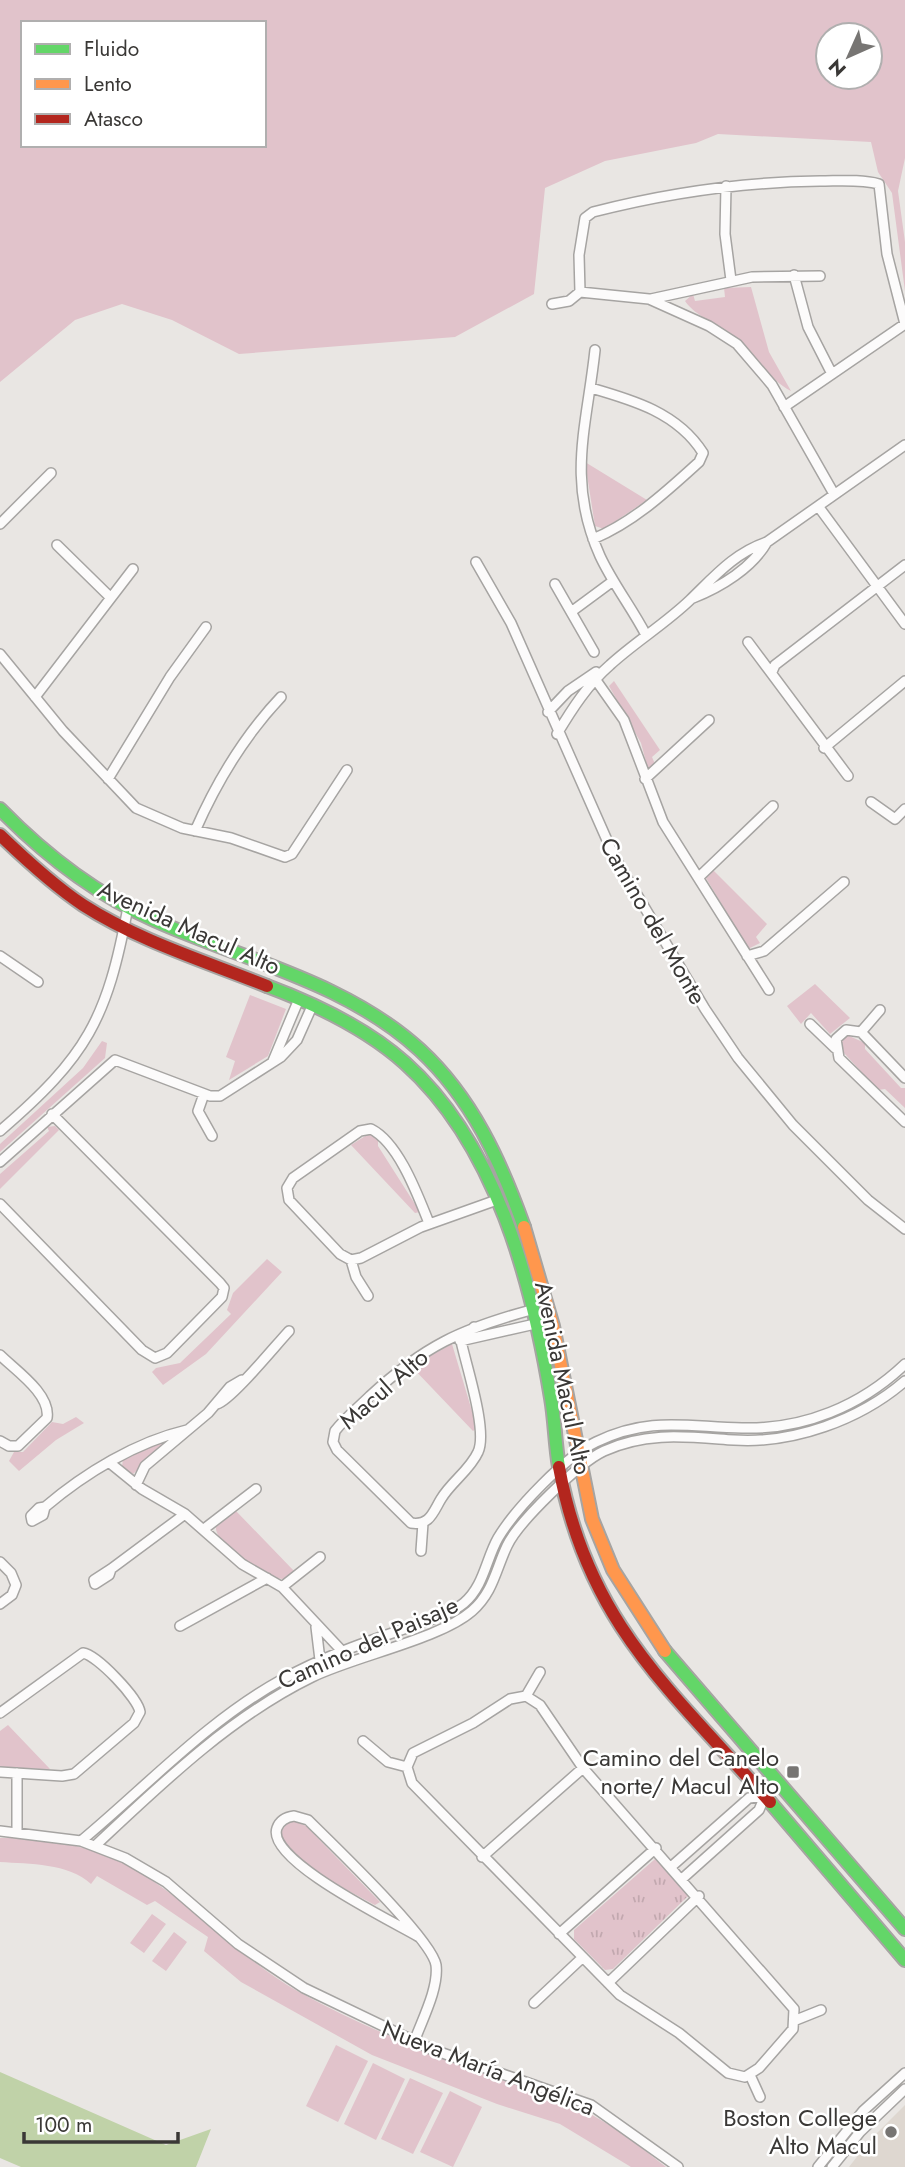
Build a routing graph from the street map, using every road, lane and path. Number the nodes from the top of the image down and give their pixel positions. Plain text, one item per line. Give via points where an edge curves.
1 (726, 186) junction
2 (794, 275) junction
3 (820, 276) dead end
4 (731, 280) junction
5 (688, 290) junction
6 (580, 292) junction
7 (649, 299) junction
8 (552, 304) dead end
9 (686, 314) junction
10 (595, 350) dead end
11 (832, 374) junction
12 (591, 388) junction
13 (784, 407) junction
14 (905, 445) edge
15 (51, 472) dead end
16 (834, 494) junction
17 (818, 506) junction
18 (0, 524) edge
19 (593, 539) junction
20 (57, 545) dead end
21 (476, 562) dead end
22 (905, 565) edge
23 (133, 569) dead end
24 (613, 581) junction
25 (555, 584) dead end
26 (877, 585) junction
27 (110, 597) junction
28 (571, 612) junction
29 (905, 624) edge
30 (206, 627) dead end
31 (646, 635) junction
32 (748, 642) dead end
33 (594, 652) dead end
34 (0, 654) edge
35 (772, 672) junction
36 (594, 677) junction
37 (905, 681) edge
38 (35, 697) junction
39 (281, 697) dead end
40 (548, 712) junction
41 (709, 720) dead end
42 (557, 734) junction
43 (824, 748) junction
44 (347, 770) dead end
45 (848, 776) dead end
46 (108, 779) junction
47 (645, 779) junction
48 (871, 802) dead end
49 (773, 806) dead end
50 (905, 809) edge
51 (0, 810) edge
52 (0, 816) edge
53 (195, 831) junction
54 (0, 835) edge
55 (699, 877) junction
56 (844, 882) dead end
57 (128, 907) junction
58 (124, 927) junction
59 (0, 956) edge
60 (747, 957) junction
61 (38, 982) dead end
62 (769, 990) dead end
63 (299, 999) junction
64 (313, 1004) junction
65 (880, 1010) dead end
66 (810, 1024) dead end
67 (286, 1029) junction
68 (861, 1032) junction
69 (299, 1036) junction
70 (835, 1048) junction
71 (272, 1063) junction
72 (905, 1079) edge
73 (204, 1094) junction
74 (52, 1114) junction
75 (905, 1122) edge
76 (0, 1131) edge
77 (212, 1136) dead end
78 (0, 1162) edge
79 (494, 1200) junction
80 (0, 1204) edge
81 (429, 1223) junction
82 (905, 1229) edge
83 (351, 1260) junction
84 (368, 1296) dead end
85 (531, 1310) junction
86 (535, 1324) junction
87 (474, 1327) junction
88 (289, 1331) dead end
89 (461, 1341) junction
90 (440, 1342) junction
91 (0, 1355) edge
92 (905, 1364) edge
93 (905, 1381) edge
94 (187, 1430) junction
95 (0, 1441) edge
96 (577, 1460) junction
97 (110, 1463) junction
98 (561, 1476) junction
99 (136, 1485) junction
100 (256, 1489) dead end
101 (45, 1507) dead end
102 (185, 1514) junction
103 (423, 1523) junction
104 (204, 1529) junction
105 (421, 1551) dead end
106 (320, 1557) dead end
107 (0, 1562) edge
108 (111, 1569) dead end
109 (267, 1578) junction
110 (282, 1587) junction
111 (0, 1604) edge
112 (180, 1626) dead end
113 (316, 1626) junction
114 (342, 1651) junction
115 (320, 1660) junction
116 (540, 1672) dead end
117 (526, 1696) junction
118 (0, 1713) edge
119 (363, 1741) dead end
120 (407, 1767) junction
121 (583, 1768) junction
122 (0, 1772) edge
123 (17, 1773) junction
124 (780, 1783) junction
125 (765, 1796) junction
126 (0, 1831) edge
127 (17, 1831) junction
128 (81, 1841) junction
129 (96, 1845) junction
130 (656, 1848) junction
131 (482, 1857) junction
132 (672, 1866) junction
133 (682, 1878) junction
134 (699, 1896) junction
135 (905, 1929) edge
136 (559, 1934) junction
137 (419, 1937) junction
138 (583, 1957) junction
139 (905, 1961) edge
140 (608, 1983) junction
141 (534, 2003) dead end
142 (821, 2010) dead end
143 (796, 2020) junction
144 (414, 2042) junction
145 (905, 2073) edge
146 (750, 2075) junction
147 (905, 2089) edge
148 (760, 2097) dead end
149 (678, 2167) edge
150 (818, 2167) edge
151 (832, 2167) edge

1 - 4 street via 725,234
1 - 6 street via 593,212 585,218 582,236
1 - 11 street via 836,181 872,182 881,188 887,254 905,324
2 - 3 street
2 - 4 street
2 - 11 street via 808,327
4 - 5 street
5 - 7 street
5 - 9 street via 679,303
6 - 7 street
6 - 8 street via 569,301
7 - 9 street
9 - 13 street via 737,344 760,368
10 - 12 street
11 - 13 street
12 - 19 street via 580,457
12 - 19 street via 649,406 679,427 703,453 699,462 649,505
13 - 16 street
14 - 16 street
15 - 18 street
16 - 17 street
17 - 26 street
17 - 31 street via 767,542 744,568 691,599
19 - 24 street
20 - 27 street
21 - 40 street, Camino del Monte via 511,623
22 - 26 street
23 - 27 street
24 - 28 street
24 - 31 street
25 - 28 street
26 - 29 street
26 - 35 street
27 - 38 street
28 - 33 street
30 - 46 street via 163,687
31 - 36 street
32 - 35 street
34 - 38 street
35 - 43 street
36 - 40 street via 568,691
36 - 42 street
36 - 47 street via 624,720
37 - 43 street
38 - 46 street
39 - 53 street via 226,768
40 - 42 street, Camino del Monte
41 - 47 street
42 - 82 street, Camino del Monte via 624,876 726,1041 793,1125
43 - 45 street
44 - 53 street via 292,854 285,857
46 - 53 street via 136,808
47 - 55 street via 663,822
48 - 50 street via 889,818 895,819
49 - 55 street
51 - 52 street
51 - 57 street, Avenida Macul Alto via 60,864
54 - 58 street, Avenida Macul Alto via 75,899
55 - 60 street
56 - 60 street via 764,951
57 - 58 street
57 - 96 street, Avenida Macul Alto via 348,998 402,1034 449,1080 494,1152 526,1239 556,1342
58 - 63 street, Avenida Macul Alto
58 - 76 street via 108,993 82,1047 51,1086
59 - 61 street
60 - 62 street
63 - 64 street, Avenida Macul Alto
63 - 67 street
64 - 69 street
64 - 79 street, Avenida Macul Alto via 382,1043 427,1083 465,1136
65 - 68 street
66 - 70 street
67 - 69 street
67 - 71 street
68 - 70 street via 844,1031
68 - 72 street
69 - 71 street
70 - 75 street via 841,1060
71 - 73 street via 220,1096
73 - 74 street via 115,1059
73 - 77 street via 198,1111
74 - 78 street
74 - 80 street via 220,1283 222,1297 167,1353 155,1358
79 - 81 street
79 - 85 street, Avenida Macul Alto
81 - 83 street
81 - 83 street via 390,1147 375,1130 360,1131 293,1178 286,1191 328,1242
83 - 84 street
85 - 86 street, Avenida Macul Alto
85 - 87 street, Macul Alto
86 - 89 street, Macul Alto
86 - 98 street, Avenida Macul Alto
87 - 89 street, Macul Alto
87 - 90 street, Macul Alto
88 - 94 street via 231,1397
89 - 90 street, Macul Alto
89 - 103 street, Macul Alto via 480,1448
90 - 103 street, Macul Alto via 398,1370 338,1427 333,1439 337,1450 404,1518
91 - 95 street via 42,1398 48,1412 18,1446
92 - 96 street, Camino del Paisaje via 867,1394 807,1420 755,1428 684,1423 648,1426 613,1435
93 - 96 street, Camino del Paisaje via 856,1414 803,1433 749,1440 651,1437
94 - 97 street
94 - 99 street via 145,1466
96 - 98 street, Camino del Paisaje
96 - 124 street, Avenida Macul Alto via 598,1535 643,1623 679,1671
97 - 99 street
97 - 101 street
98 - 114 street, Camino del Paisaje via 505,1528 477,1587 464,1603
98 - 125 street, Avenida Macul Alto via 580,1544 614,1618 650,1669
98 - 129 street, Camino del Paisaje via 511,1539 492,1586 472,1611 452,1624 321,1673 265,1703
99 - 102 street
100 - 104 street
102 - 104 street
102 - 108 street
103 - 105 street
104 - 109 street via 242,1564
106 - 110 street
107 - 111 street via 16,1585
109 - 110 street
109 - 112 street
110 - 113 street
113 - 114 street
113 - 115 street
114 - 115 street, Camino del Paisaje
115 - 128 street, Camino del Paisaje via 236,1709
116 - 117 street
117 - 120 street via 510,1699 417,1751
117 - 121 street via 540,1705
118 - 123 street via 83,1653 94,1657 140,1708 134,1723 79,1771 62,1776
119 - 120 street via 388,1762
120 - 131 street via 412,1783
121 - 130 street
121 - 131 street
122 - 123 street
123 - 127 street
124 - 125 street
124 - 135 street, Avenida Macul Alto
125 - 132 street via 749,1798
125 - 133 street via 759,1810
125 - 139 street, Avenida Macul Alto
126 - 127 street, Nueva María Angélica
127 - 128 street, Nueva María Angélica
128 - 129 street, Nueva María Angélica
129 - 144 street, Nueva María Angélica via 166,1882 238,1944 283,1975 343,2010
130 - 132 street
130 - 136 street
131 - 136 street
132 - 133 street
133 - 134 street
134 - 140 street
134 - 143 street via 786,1998
136 - 138 street
137 - 137 street via 308,1820 298,1816 282,1821 276,1835 285,1852 331,1886
137 - 144 street via 434,1956 436,1971
138 - 140 street
138 - 141 street
140 - 146 street via 728,2073
142 - 143 street
143 - 146 street via 790,2034
144 - 149 street, Nueva María Angélica via 591,2105
145 - 150 street via 863,2111
146 - 148 street
147 - 151 street

